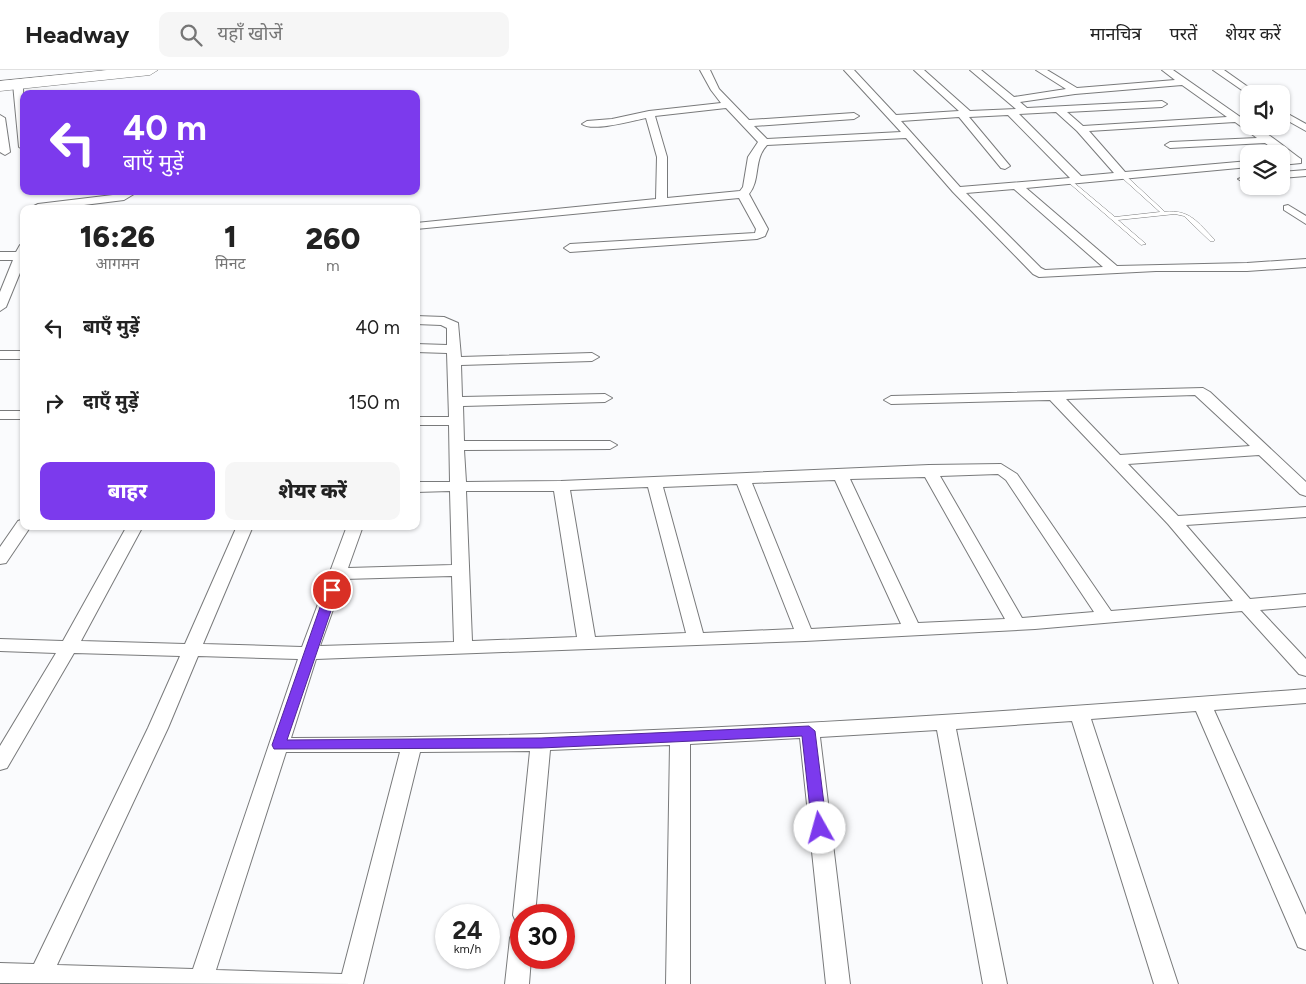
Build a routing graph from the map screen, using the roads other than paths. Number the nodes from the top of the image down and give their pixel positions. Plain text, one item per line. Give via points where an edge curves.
1 (103, 70) edge
2 (150, 70) edge
3 (705, 70) edge
4 (849, 70) edge
5 (919, 70) edge
6 (975, 70) edge
7 (1057, 70) edge
8 (1166, 70) edge
9 (1218, 70) edge
10 (1042, 71) edge
11 (0, 81) edge
12 (1184, 82) junction
13 (18, 84) junction
14 (1240, 85) edge
15 (0, 86) edge
16 (1138, 86) junction
17 (1075, 92) junction
18 (1013, 100) junction
19 (20, 105) edge
20 (730, 106) junction
21 (1168, 108) junction
22 (1060, 110) junction
23 (1025, 111) junction
24 (1012, 112) junction
25 (648, 114) junction
26 (964, 114) junction
27 (1290, 115) edge
28 (854, 116) dead end
29 (1306, 116) edge
30 (0, 118) edge
31 (895, 118) junction
32 (1237, 119) junction
33 (1290, 119) edge
34 (1187, 122) junction
35 (749, 123) junction
36 (587, 124) dead end
37 (1306, 128) edge
38 (1081, 129) junction
39 (909, 135) junction
40 (1268, 140) junction
41 (764, 142) junction
42 (1170, 145) dead end
43 (20, 149) edge
44 (2, 152) edge
45 (1301, 160) edge
46 (1240, 165) edge
47 (1005, 166) dead end
48 (1306, 174) edge
49 (1122, 175) junction
50 (1290, 175) edge
51 (1075, 181) junction
52 (1017, 186) junction
53 (957, 190) junction
54 (743, 194) junction
55 (127, 195) edge
56 (661, 202) junction
57 (61, 205) edge
58 (1288, 208) dead end
59 (1164, 213) junction
60 (1114, 219) junction
61 (1306, 221) edge
62 (420, 226) edge
63 (1212, 240) dead end
64 (1143, 244) dead end
65 (570, 248) dead end
66 (20, 252) edge
67 (0, 256) edge
68 (20, 257) edge
69 (1306, 263) edge
70 (1113, 270) junction
71 (20, 286) edge
72 (8, 287) junction
73 (0, 307) edge
74 (420, 320) edge
75 (420, 349) edge
76 (0, 354) edge
77 (20, 355) edge
78 (453, 355) junction
79 (592, 357) dead end
80 (1054, 395) junction
81 (605, 398) dead end
82 (891, 400) dead end
83 (454, 402) junction
84 (0, 415) edge
85 (20, 415) edge
86 (420, 421) edge
87 (455, 421) junction
88 (610, 445) dead end
89 (456, 446) junction
90 (1264, 450) junction
91 (1117, 460) junction
92 (929, 470) junction
93 (840, 474) junction
94 (742, 478) junction
95 (654, 482) junction
96 (561, 486) junction
97 (420, 487) edge
98 (459, 488) junction
99 (1306, 490) edge
100 (1306, 512) edge
101 (1174, 521) junction
102 (20, 530) edge
103 (133, 530) edge
104 (243, 530) edge
105 (354, 530) edge
106 (0, 559) edge
107 (461, 570) junction
108 (338, 574) junction
109 (1306, 600) edge
110 (1246, 605) junction
111 (1106, 617) junction
112 (1017, 624) junction
113 (912, 629) junction
114 (806, 635) junction
115 (696, 639) junction
116 (588, 643) junction
117 (0, 645) edge
118 (463, 647) junction
119 (68, 648) junction
120 (193, 651) junction
121 (309, 653) junction
122 (1306, 670) edge
123 (1306, 696) edge
124 (1202, 704) junction
125 (1079, 713) junction
126 (945, 723) junction
127 (809, 731) junction
128 (680, 737) junction
129 (541, 743) junction
130 (412, 744) junction
131 (279, 745) junction
132 (0, 763) edge
133 (525, 904) edge
134 (1306, 940) edge
135 (518, 969) edge
136 (0, 974) edge
137 (38, 980) edge
138 (200, 982) edge
139 (351, 984) edge
140 (517, 984) edge
141 (678, 984) edge
142 (838, 984) edge
143 (995, 984) edge
144 (1166, 984) edge

1 - 11 highway
2 - 13 highway
3 - 20 street via 715,90
4 - 31 street
5 - 26 street
6 - 18 street
7 - 10 street
8 - 12 street
9 - 14 street
10 - 17 street
12 - 16 street
12 - 32 street
13 - 15 highway
13 - 19 street
16 - 17 street
16 - 21 street
17 - 18 street
18 - 23 street
20 - 25 street
20 - 35 street
21 - 22 street
21 - 34 street
22 - 23 street
22 - 38 street
23 - 24 street
24 - 26 street
24 - 51 street
25 - 36 street
25 - 56 street via 658,132 662,150 665,173
26 - 31 street
26 - 47 street
27 - 29 street
28 - 35 street
30 - 44 street
31 - 39 street
32 - 34 street
32 - 40 street
33 - 37 street
34 - 38 street
35 - 41 street
38 - 49 street
39 - 41 street
39 - 53 street
40 - 42 street
40 - 45 street
41 - 54 street via 754,151 750,184
43 - 44 street
46 - 49 street
48 - 50 street
49 - 51 street
49 - 59 lane
51 - 52 street
51 - 60 lane
52 - 53 street
52 - 70 street
53 - 70 street via 1037,271 1043,274
54 - 56 street
54 - 65 street via 762,230 757,236
55 - 57 street
56 - 62 street
58 - 61 street
59 - 60 lane
59 - 63 lane via 1186,215
60 - 64 lane
66 - 67 street
68 - 72 street
69 - 70 street
71 - 72 street
72 - 73 street
74 - 78 street via 451,323
75 - 78 street
76 - 77 street
78 - 79 street
78 - 83 street
80 - 82 street
80 - 90 street via 1198,391
80 - 91 street
81 - 83 street
83 - 87 street
84 - 85 street
86 - 87 street
87 - 89 street
88 - 89 street
89 - 98 street
90 - 91 street
90 - 99 street
91 - 101 street
92 - 93 street
92 - 111 street via 1001,468 1012,478
92 - 112 street
93 - 94 street
93 - 113 street
94 - 95 street
94 - 114 street
95 - 96 street
95 - 115 street
96 - 98 street
96 - 116 street
97 - 98 street
98 - 107 street
100 - 101 street
101 - 110 street
102 - 106 street
103 - 119 street
104 - 120 street
105 - 108 street
107 - 108 street
107 - 118 street
108 - 121 street
109 - 110 street
110 - 111 street
110 - 122 street
111 - 112 street
112 - 113 street
113 - 114 street
114 - 115 street
115 - 116 street
116 - 118 street
117 - 119 street
118 - 121 street
119 - 120 street
119 - 132 street
120 - 121 street
120 - 137 street
121 - 131 street
123 - 124 street
124 - 125 street
124 - 134 street
125 - 126 street
125 - 144 street
126 - 127 street
126 - 143 street
127 - 128 street
127 - 142 street
128 - 129 street
128 - 141 street
129 - 130 street
129 - 133 street
130 - 131 street
130 - 139 street
131 - 138 street
135 - 140 street
136 - 137 street
137 - 138 street
138 - 139 street

